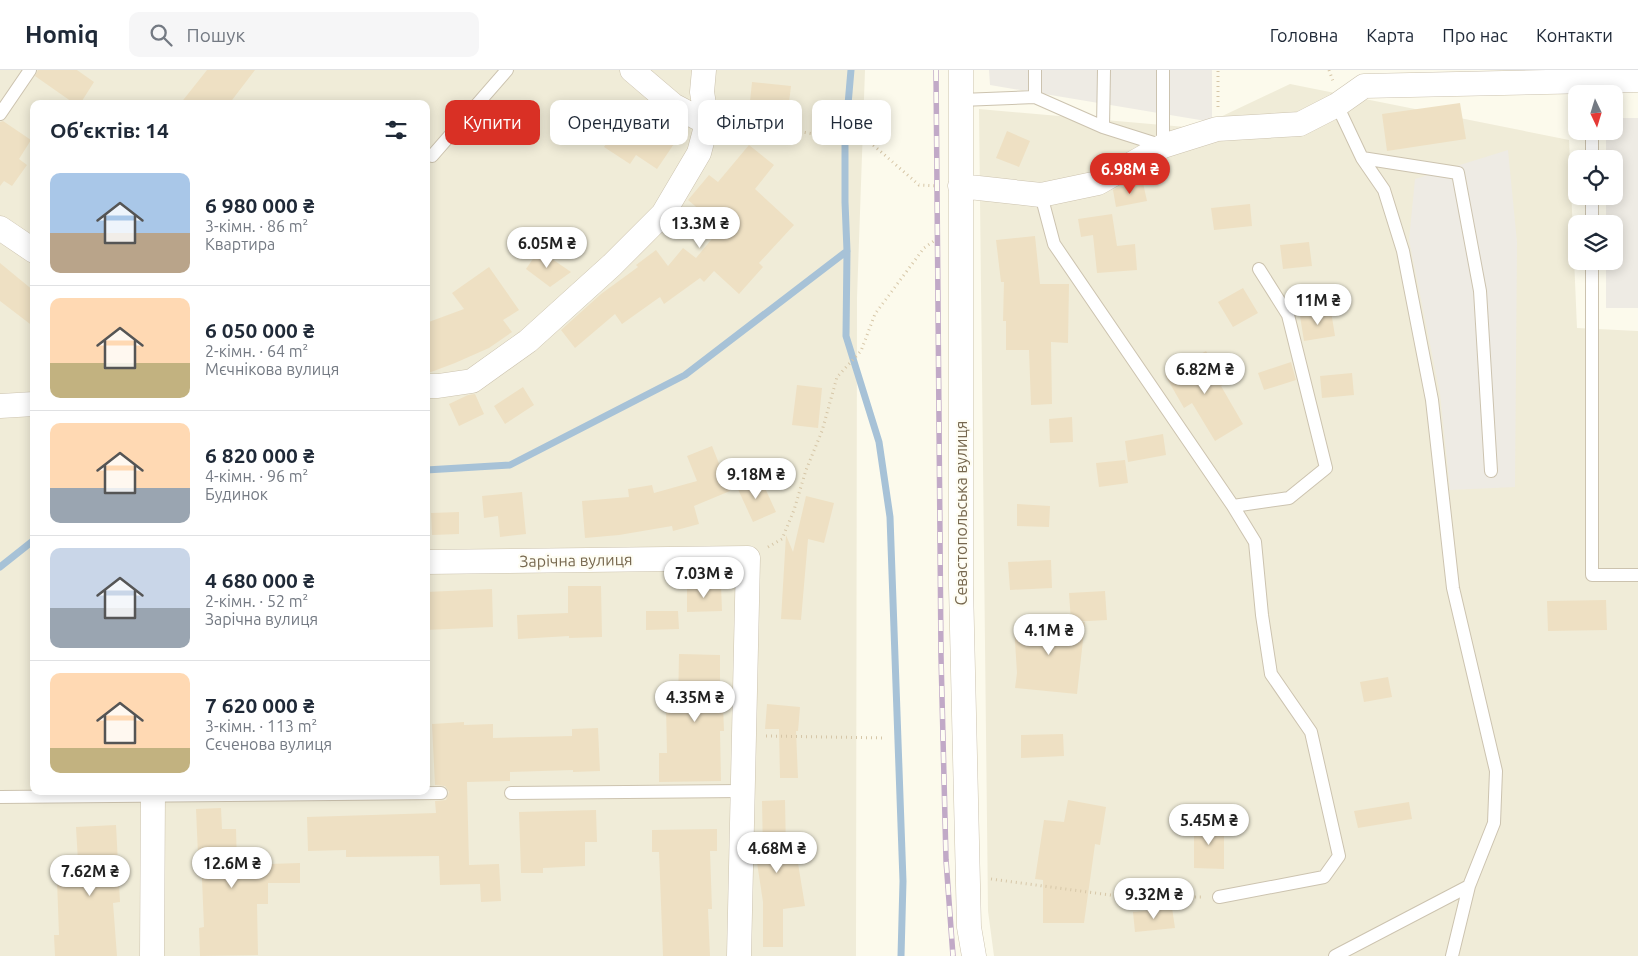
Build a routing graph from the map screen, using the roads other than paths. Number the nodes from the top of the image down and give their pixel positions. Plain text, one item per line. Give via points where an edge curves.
1 (30, 70) edge
2 (507, 70) edge
3 (632, 70) edge
4 (704, 70) edge
5 (961, 70) edge
6 (1035, 70) edge
7 (1104, 70) edge
8 (1163, 70) edge
9 (1638, 80) edge
10 (1604, 85) edge
11 (1568, 87) edge
12 (1035, 97) junction
13 (703, 100) edge
14 (961, 100) junction
15 (1337, 105) junction
16 (0, 114) edge
17 (698, 118) edge
18 (1103, 128) junction
19 (701, 145) edge
20 (1164, 146) junction
21 (432, 156) dead end
22 (1362, 158) junction
23 (960, 186) junction
24 (1041, 195) junction
25 (0, 228) edge
26 (30, 248) edge
27 (1259, 269) dead end
28 (1592, 270) edge
29 (430, 386) edge
30 (30, 404) edge
31 (0, 406) edge
32 (1491, 470) dead end
33 (1232, 506) junction
34 (430, 562) edge
35 (1638, 575) edge
36 (742, 791) junction
37 (511, 793) dead end
38 (430, 794) edge
39 (441, 794) dead end
40 (76, 795) edge
41 (153, 795) edge
42 (0, 797) edge
43 (1468, 886) junction
44 (1219, 897) road end
45 (152, 956) edge
46 (739, 956) edge
47 (974, 956) edge
48 (1335, 956) edge
49 (1452, 956) edge

1 - 16 lane
2 - 21 lane
3 - 17 street via 673,105
4 - 13 street
5 - 14 street, Севастопольська вулиця
6 - 12 lane
7 - 18 lane
8 - 20 lane
9 - 10 street
11 - 15 street via 1364,86
12 - 14 lane
12 - 18 lane
14 - 23 street, Севастопольська вулиця
15 - 20 street via 1300,124 1217,129
15 - 22 lane
18 - 20 lane
19 - 29 street via 663,214 528,341 472,380
20 - 24 street via 1098,183
22 - 32 lane via 1458,173 1480,291
22 - 43 lane via 1384,190 1403,251 1432,400 1453,588 1496,771 1494,823
23 - 24 street
23 - 47 street, Севастопольська вулиця via 961,576 969,927
24 - 33 lane via 1054,244
25 - 26 street
27 - 33 lane via 1288,315 1326,468 1289,498
28 - 35 lane via 1592,575
30 - 31 street
33 - 44 lane via 1255,542 1271,674 1311,732 1338,856 1324,877
34 - 36 street, Зарічна вулиця via 748,558
36 - 37 lane
36 - 46 street
38 - 39 lane
40 - 42 lane
41 - 45 street
43 - 48 lane
43 - 49 lane

